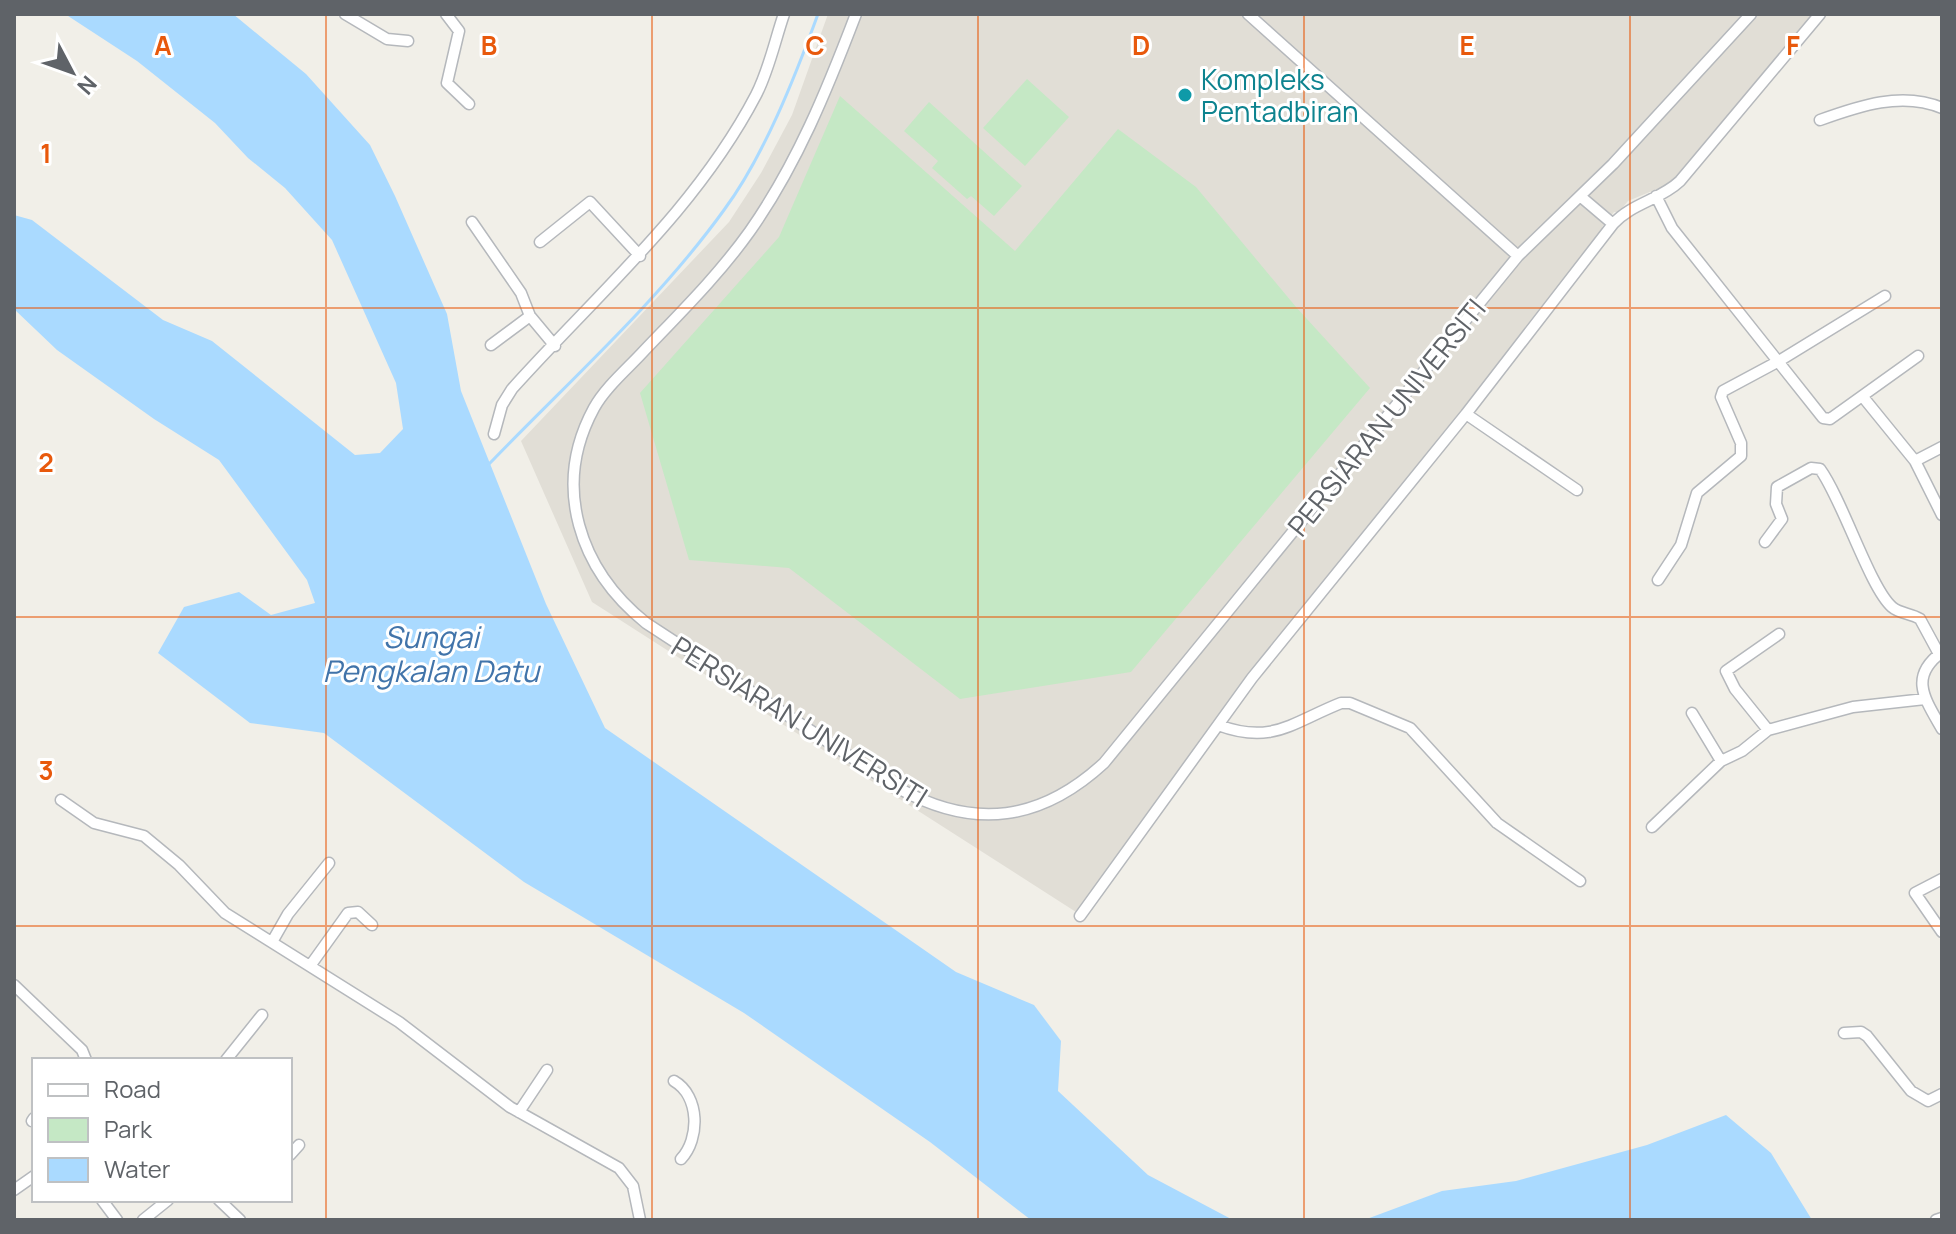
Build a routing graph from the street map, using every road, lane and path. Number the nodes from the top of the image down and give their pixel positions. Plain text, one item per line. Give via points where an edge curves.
1 (345, 14) edge
2 (446, 14) edge
3 (784, 14) edge
4 (856, 14) edge
5 (1248, 14) edge
6 (1751, 14) edge
7 (1820, 14) edge
8 (408, 41) dead end
9 (469, 104) dead end
10 (1942, 108) edge
11 (1820, 120) dead end
12 (1580, 196) junction
13 (1656, 196) junction
14 (472, 222) dead end
15 (1613, 224) junction
16 (540, 242) dead end
17 (640, 256) junction
18 (1518, 256) junction
19 (1885, 296) dead end
20 (530, 316) junction
21 (491, 345) dead end
22 (555, 346) junction
23 (1918, 356) dead end
24 (1779, 361) junction
25 (1863, 397) junction
26 (1466, 414) junction
27 (494, 434) dead end
28 (1942, 447) edge
29 (1915, 461) junction
30 (1577, 490) dead end
31 (1942, 515) edge
32 (1765, 542) dead end
33 (1658, 580) dead end
34 (1779, 634) dead end
35 (1940, 653) edge
36 (1925, 699) junction
37 (1692, 713) dead end
38 (1218, 725) junction
39 (1942, 729) edge
40 (1768, 730) junction
41 (1721, 761) junction
42 (61, 800) dead end
43 (1652, 827) dead end
44 (329, 863) dead end
45 (1942, 879) edge
46 (1580, 881) dead end
47 (1080, 916) dead end
48 (372, 925) dead end
49 (1942, 932) edge
50 (272, 942) junction
51 (310, 966) junction
52 (14, 985) edge
53 (262, 1015) dead end
54 (1844, 1033) dead end
55 (85, 1058) edge
56 (228, 1058) edge
57 (547, 1070) dead end
58 (674, 1081) dead end
59 (1942, 1094) edge
60 (519, 1112) junction
61 (299, 1145) dead end
62 (292, 1153) edge
63 (681, 1159) dead end
64 (32, 1177) edge
65 (14, 1190) edge
66 (104, 1202) edge
67 (166, 1202) edge
68 (223, 1202) edge
69 (1942, 1218) edge
70 (117, 1220) edge
71 (143, 1220) edge
72 (240, 1220) edge
73 (640, 1220) edge
74 (1936, 1220) edge

1 - 8 street via 387,39
2 - 9 street via 459,31 447,83
3 - 17 street via 757,92 731,138
4 - 18 street, PERSIARAN UNIVERSITI via 793,162 749,231 716,275 595,407 574,467 574,495 588,553 621,603 930,806 960,814 1023,811 1057,799 1104,763
5 - 18 street
6 - 12 street, PERSIARAN UNIVERSITI
7 - 13 street via 1680,181
10 - 11 street via 1903,99 1857,106
12 - 15 street
12 - 18 street, PERSIARAN UNIVERSITI
13 - 15 street via 1632,206
13 - 24 street via 1672,228
14 - 20 street via 525,300
15 - 26 street
16 - 17 street via 590,202
17 - 22 street
19 - 24 street
20 - 21 street
20 - 22 street
22 - 27 street via 512,389
23 - 25 street
24 - 25 street via 1825,419
24 - 33 street via 1723,391 1741,456 1697,493 1681,545
25 - 29 street
26 - 30 street
26 - 38 street
28 - 29 street
29 - 31 street
32 - 35 street via 1782,519 1777,487 1811,468 1820,469 1882,595 1894,609 1920,619
34 - 40 street via 1726,671
35 - 36 street via 1923,671
36 - 39 street
36 - 40 street via 1853,707
37 - 41 street
38 - 46 street via 1246,735 1270,734 1341,703 1405,725 1497,823
38 - 47 street
40 - 41 street
41 - 43 street
42 - 50 street via 94,823 144,836 225,913
44 - 50 street
45 - 49 street via 1915,893
48 - 51 street via 358,912 348,913
50 - 51 street
51 - 60 street via 399,1022
52 - 55 street
53 - 56 street
54 - 59 street via 1867,1036 1911,1091 1928,1101
57 - 60 street
58 - 63 street via 688,1092 694,1113 691,1146
60 - 73 street via 619,1168 633,1186
61 - 62 street
64 - 65 street
66 - 70 street
67 - 71 street
68 - 72 street
69 - 74 street

